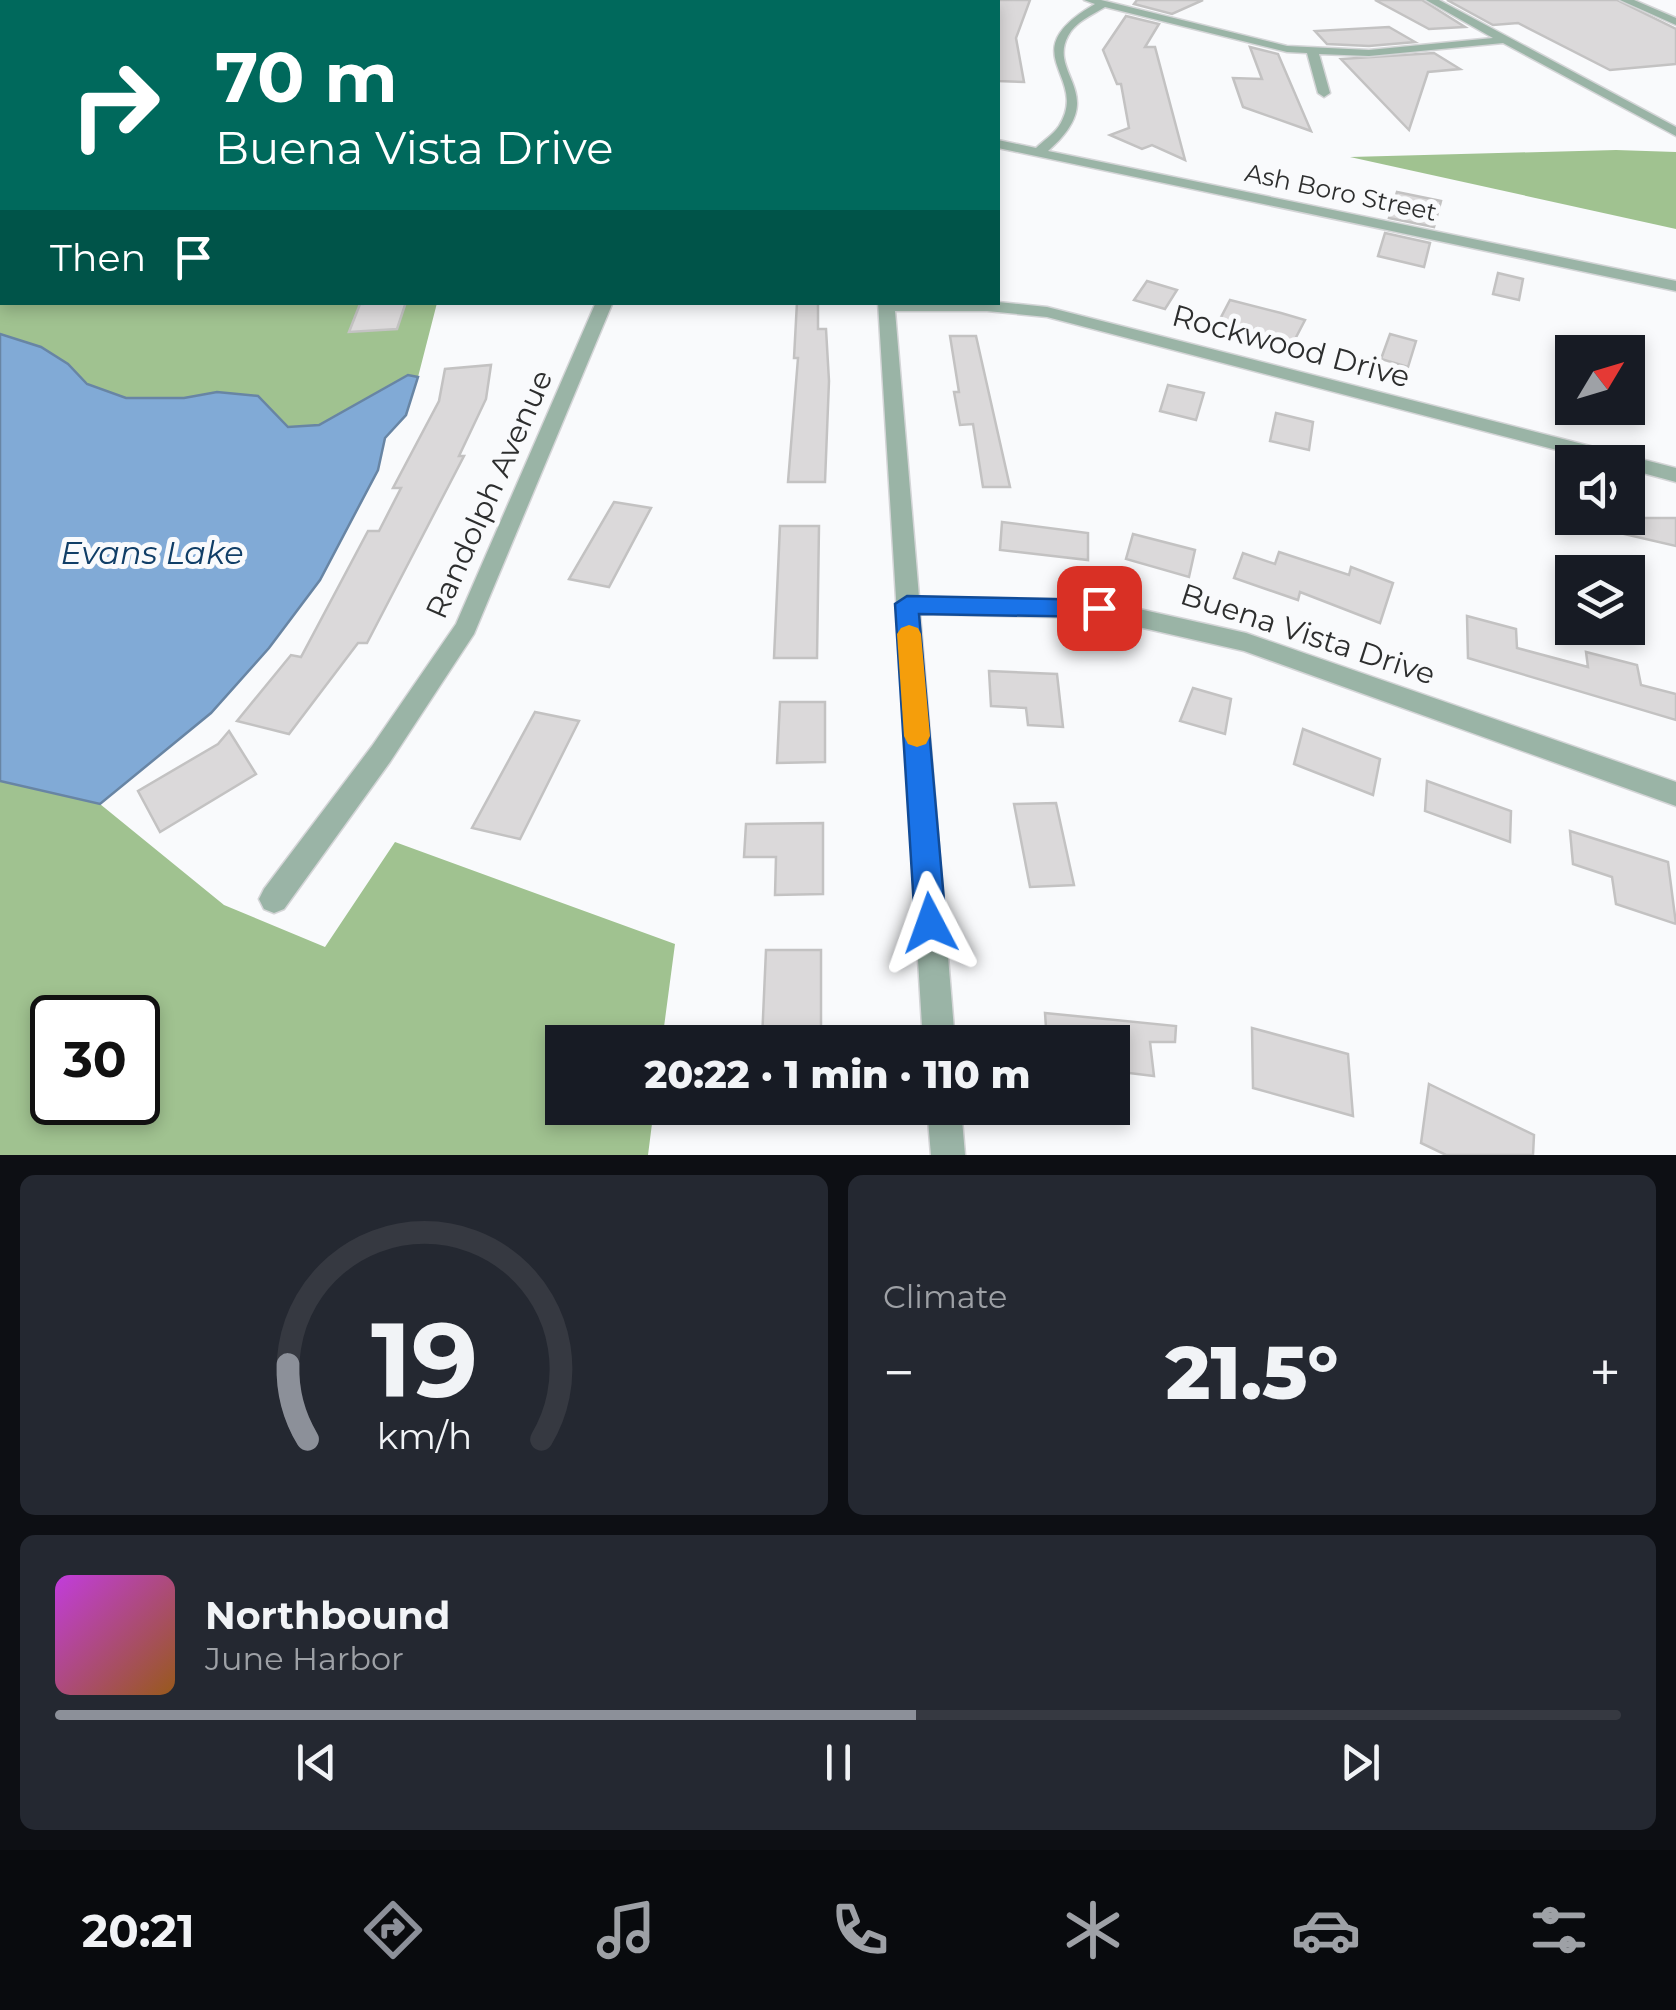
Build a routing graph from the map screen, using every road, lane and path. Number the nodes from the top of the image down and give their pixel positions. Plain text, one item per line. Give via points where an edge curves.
1 (1089, 0) edge
2 (1431, 0) edge
3 (1625, 0) edge
4 (1103, 4) junction
5 (1676, 22) edge
6 (1504, 40) junction
7 (1312, 51) junction
8 (1324, 93) dead end
9 (1676, 132) edge
10 (1000, 144) edge
11 (1039, 152) junction
12 (1676, 286) edge
13 (604, 305) edge
14 (886, 305) edge
15 (936, 305) edge
16 (1676, 475) edge
17 (907, 604) junction
18 (1676, 794) edge
19 (274, 899) dead end
20 (938, 1025) edge
21 (945, 1125) edge
22 (948, 1155) edge

1 - 4 street
2 - 6 street
3 - 5 street
4 - 7 street
4 - 11 street via 1072,21 1061,37 1070,117
6 - 7 street via 1368,53
6 - 9 street
7 - 8 street
10 - 11 street, Ash Boro Street
11 - 12 street, Ash Boro Street
13 - 19 street, Randolph Avenue via 466,628
14 - 17 street
15 - 16 street, Rockwood Drive via 1061,315
17 - 18 street, Buena Vista Drive via 1099,608 1178,624
17 - 20 street
21 - 22 street

